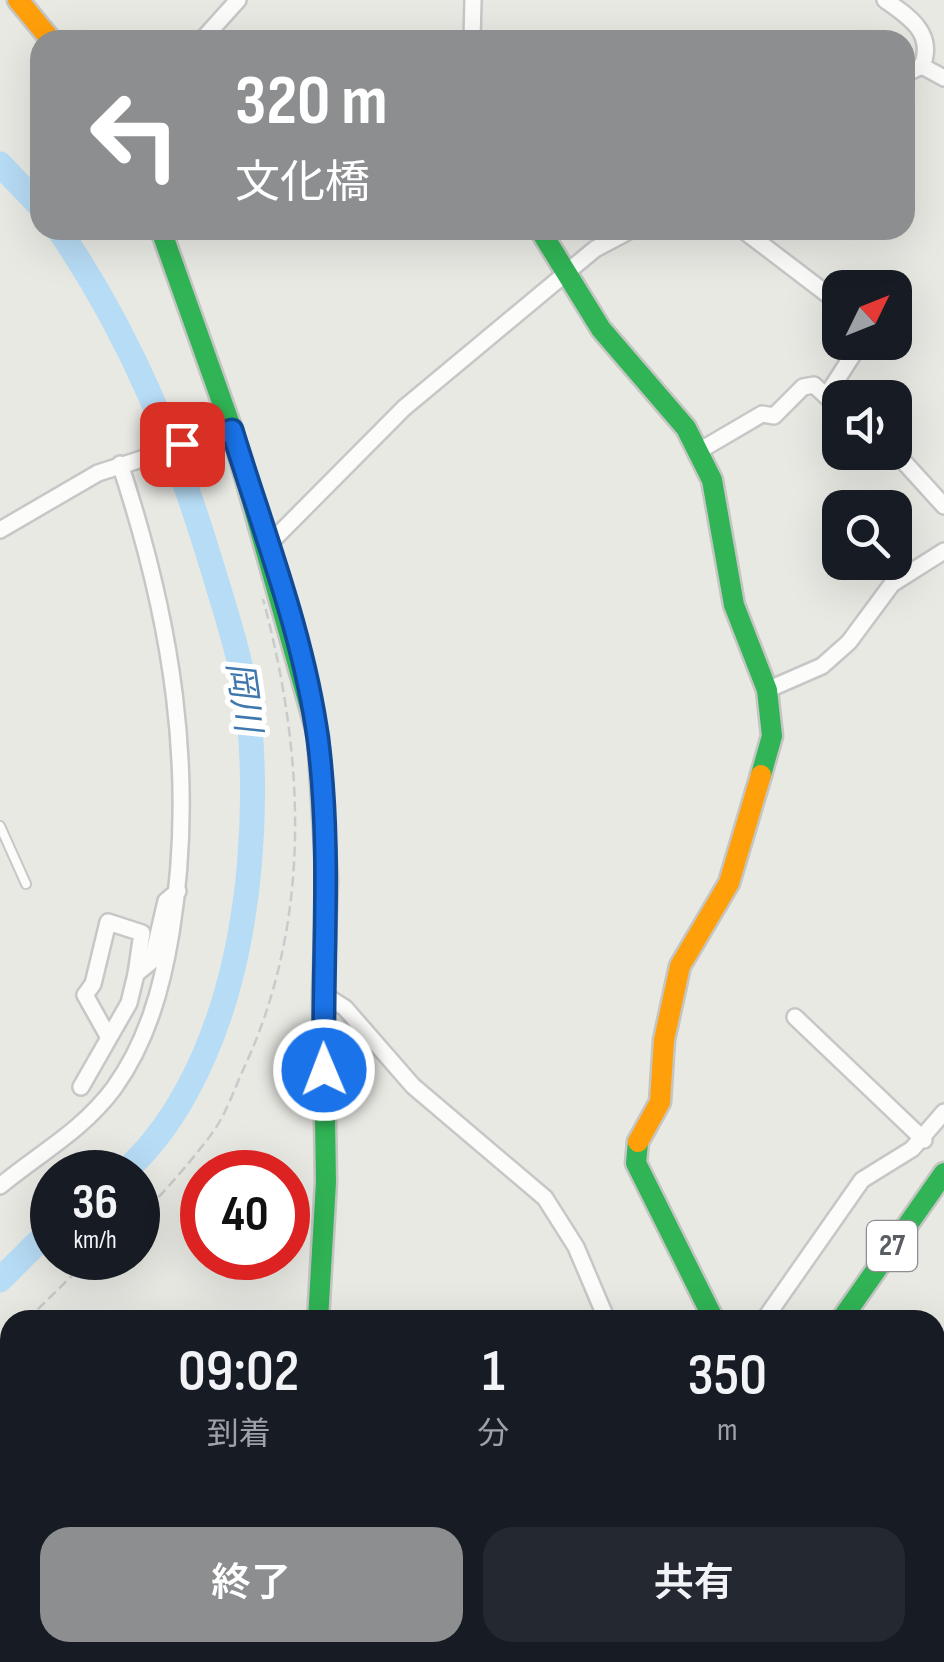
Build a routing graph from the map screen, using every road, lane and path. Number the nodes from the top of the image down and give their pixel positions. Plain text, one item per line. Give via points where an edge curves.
1 (18, 0) edge
2 (238, 0) edge
3 (473, 0) edge
4 (885, 0) edge
5 (43, 30) edge
6 (211, 30) edge
7 (472, 30) edge
8 (922, 66) junction
9 (915, 69) edge
10 (944, 78) edge
11 (165, 240) edge
12 (545, 240) edge
13 (612, 240) edge
14 (760, 240) edge
15 (565, 276) junction
16 (822, 290) edge
17 (822, 392) edge
18 (232, 430) junction
19 (698, 451) junction
20 (124, 462) junction
21 (911, 470) edge
22 (944, 506) edge
23 (0, 530) edge
24 (268, 546) junction
25 (944, 551) edge
26 (260, 590) dead end
27 (767, 690) junction
28 (0, 826) edge
29 (26, 884) dead end
30 (178, 890) junction
31 (136, 974) junction
32 (322, 994) junction
33 (794, 1017) dead end
34 (108, 1036) junction
35 (80, 1087) dead end
36 (944, 1112) edge
37 (924, 1140) junction
38 (944, 1173) edge
39 (0, 1186) edge
40 (160, 1194) edge
41 (68, 1280) edge
42 (37, 1310) edge
43 (319, 1310) edge
44 (602, 1310) edge
45 (709, 1310) edge
46 (771, 1310) edge
47 (848, 1310) edge

1 - 5 street
2 - 6 street
3 - 7 street
4 - 8 street via 924,32 929,50
8 - 9 street
8 - 10 street
11 - 18 street
12 - 15 street
13 - 15 street
14 - 16 street
15 - 19 street
15 - 24 street via 404,408
17 - 19 street via 803,387 774,416 762,414
18 - 20 street
18 - 24 street
19 - 27 street via 720,504 734,605
20 - 23 street
20 - 30 street via 168,642 182,756
21 - 22 street
24 - 32 street via 318,736 327,880
25 - 27 street via 892,584 822,666
26 - 40 path via 287,705 296,799 285,949 262,1031 215,1130
27 - 45 street via 768,762 729,883 680,966 664,1040 660,1102 636,1146 636,1163
28 - 29 lane
30 - 31 street via 166,901 152,961
30 - 39 street via 157,1004 116,1084 88,1120
31 - 34 street via 129,1003
31 - 34 street via 142,932 108,922 85,995
32 - 43 street via 326,1182
32 - 44 street via 345,1008 413,1086 544,1198 576,1247
33 - 37 street
34 - 35 street
36 - 37 street
37 - 46 street via 862,1180
38 - 47 street, 27
41 - 42 path

